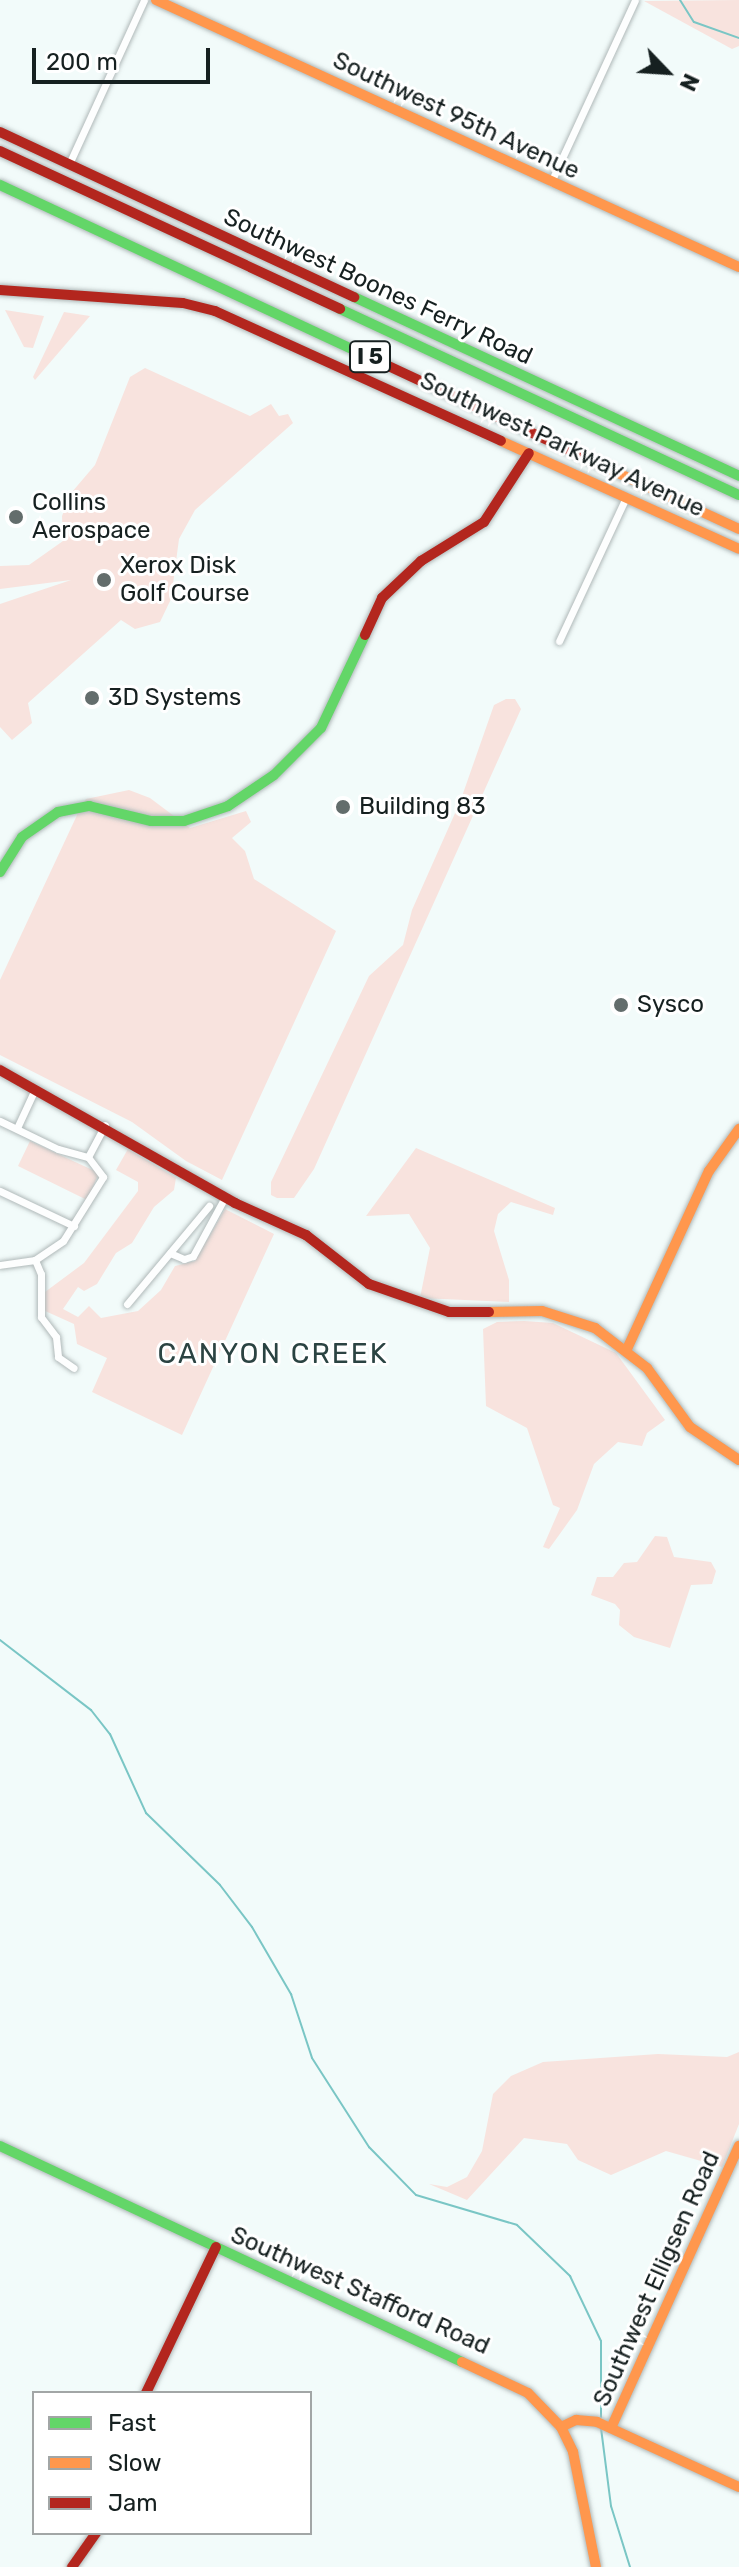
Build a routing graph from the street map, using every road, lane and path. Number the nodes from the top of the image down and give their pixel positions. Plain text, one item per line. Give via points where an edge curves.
1 (144, 0) edge
2 (156, 0) edge
3 (635, 0) edge
4 (0, 132) edge
5 (0, 151) edge
6 (69, 164) junction
7 (551, 182) junction
8 (0, 185) edge
9 (739, 267) edge
10 (0, 290) edge
11 (529, 453) junction
12 (739, 476) edge
13 (739, 495) edge
14 (626, 497) junction
15 (739, 529) edge
16 (739, 549) edge
17 (559, 641) dead end
18 (0, 872) edge
19 (0, 1070) edge
20 (35, 1089) junction
21 (0, 1121) edge
22 (105, 1125) junction
23 (17, 1128) junction
24 (738, 1132) edge
25 (88, 1157) junction
26 (0, 1191) edge
27 (225, 1197) junction
28 (209, 1206) dead end
29 (74, 1226) junction
30 (170, 1253) junction
31 (35, 1260) junction
32 (0, 1265) edge
33 (127, 1304) dead end
34 (627, 1349) junction
35 (74, 1368) dead end
36 (739, 1460) edge
37 (0, 2146) edge
38 (739, 2146) edge
39 (216, 2247) junction
40 (147, 2391) edge
41 (561, 2427) junction
42 (611, 2428) junction
43 (739, 2487) edge
44 (95, 2535) edge
45 (72, 2567) edge
46 (596, 2567) edge

1 - 6 street
2 - 7 main road, Southwest 95th Avenue
3 - 7 street
4 - 6 main road, Southwest Boones Ferry Road
5 - 13 main road, I 5
6 - 12 main road, Southwest Boones Ferry Road
7 - 9 main road, Southwest 95th Avenue
8 - 15 main road, I 5
10 - 11 main road, Southwest Parkway Avenue via 203,307
11 - 14 main road, Southwest Parkway Avenue
11 - 18 main road via 484,522 421,561 382,598 321,728 274,775 228,806 184,821 151,821 89,806 58,812 22,837
14 - 16 main road, Southwest Parkway Avenue
14 - 17 street
19 - 20 main road
20 - 22 main road
20 - 23 street
21 - 23 street
22 - 25 street
22 - 27 main road
23 - 25 street
24 - 34 main road via 709,1171
25 - 29 street via 102,1172 103,1182
26 - 29 street
27 - 30 street via 193,1256 184,1259
27 - 34 main road via 306,1235 363,1279 403,1301 449,1312 560,1314
28 - 30 street
29 - 31 street
30 - 33 street
31 - 32 street
31 - 35 street via 41,1274 41,1317 56,1337 58,1357
34 - 36 main road via 690,1427
37 - 39 main road, Southwest Stafford Road
38 - 42 main road, Southwest Elligsen Road
39 - 40 main road
39 - 41 main road, Southwest Stafford Road via 507,2380 535,2398
41 - 42 main road via 585,2420
41 - 46 main road, Southwest Stafford Road via 580,2474
42 - 43 main road
44 - 45 main road

